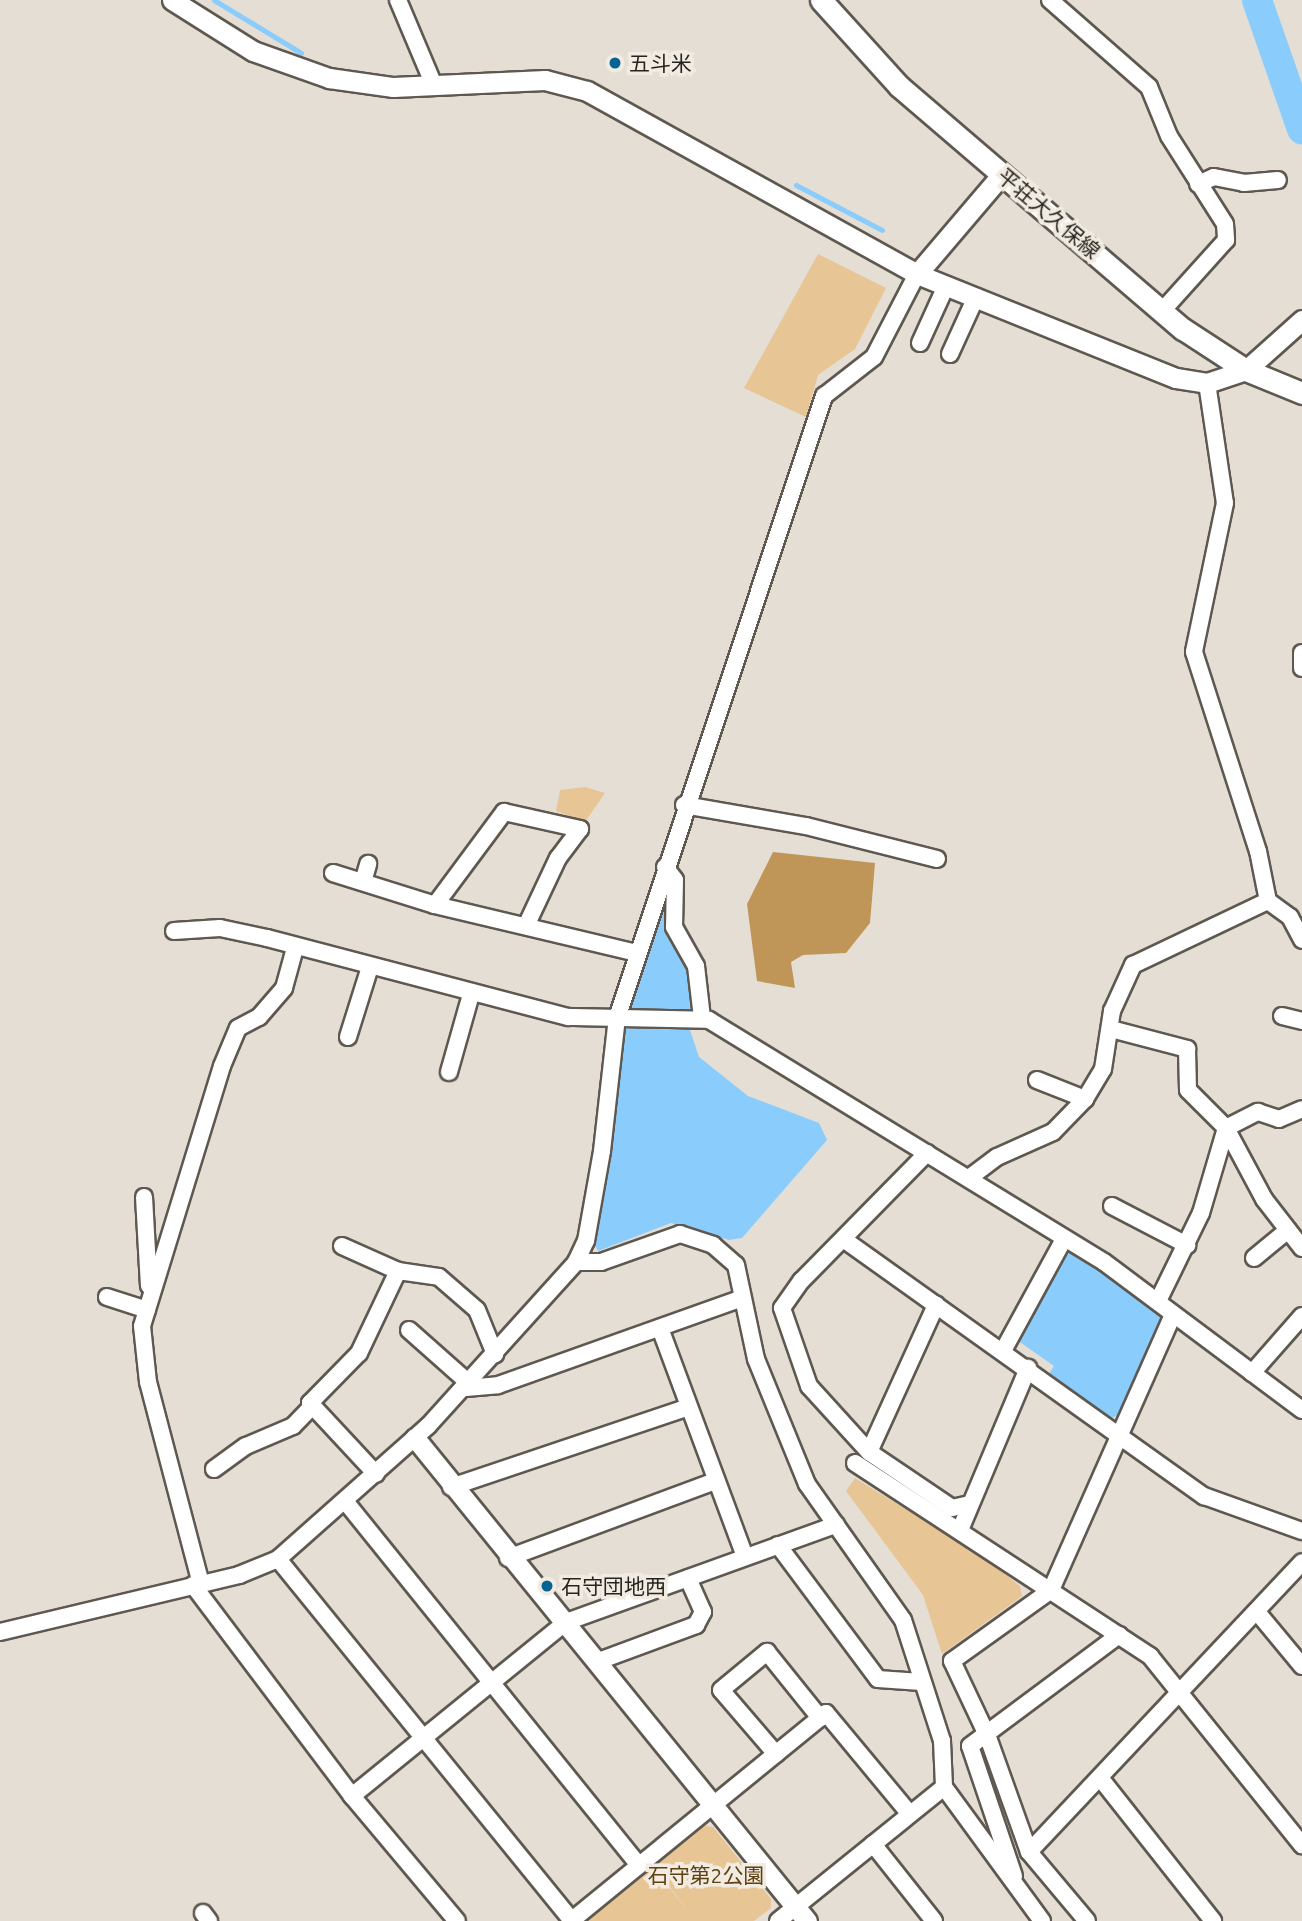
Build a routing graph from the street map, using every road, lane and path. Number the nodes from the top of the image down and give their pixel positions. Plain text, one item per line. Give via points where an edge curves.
1 (173, 0) edge
2 (398, 0) edge
3 (821, 0) edge
4 (1049, 0) edge
5 (433, 83) junction
6 (1002, 174) junction
7 (1278, 180) dead end
8 (1198, 184) junction
9 (916, 274) junction
10 (946, 286) junction
11 (976, 297) junction
12 (1163, 310) junction
13 (1302, 320) edge
14 (920, 343) dead end
15 (950, 354) dead end
16 (1246, 370) junction
17 (1206, 383) junction
18 (1302, 393) edge
19 (1302, 653) edge
20 (1302, 668) edge
21 (684, 805) junction
22 (937, 859) dead end
23 (368, 864) dead end
24 (665, 867) junction
25 (333, 873) dead end
26 (363, 882) junction
27 (1268, 901) junction
28 (435, 905) junction
29 (1296, 916) edge
30 (526, 926) junction
31 (174, 931) dead end
32 (1302, 940) edge
33 (295, 948) junction
34 (636, 953) junction
35 (370, 967) junction
36 (471, 994) junction
37 (1282, 1016) dead end
38 (617, 1018) junction
39 (702, 1018) junction
40 (1302, 1021) edge
41 (1111, 1029) junction
42 (348, 1037) dead end
43 (449, 1072) dead end
44 (1037, 1080) dead end
45 (1085, 1099) junction
46 (1302, 1109) edge
47 (1226, 1128) junction
48 (927, 1153) junction
49 (969, 1178) junction
50 (144, 1198) dead end
51 (1112, 1206) dead end
52 (1288, 1230) junction
53 (1064, 1239) junction
54 (846, 1241) junction
55 (1187, 1245) junction
56 (342, 1246) dead end
57 (1302, 1248) edge
58 (1254, 1258) dead end
59 (576, 1262) junction
60 (398, 1270) junction
61 (107, 1297) dead end
62 (739, 1299) junction
63 (1158, 1301) junction
64 (148, 1304) junction
65 (936, 1305) junction
66 (1172, 1315) junction
67 (1302, 1316) edge
68 (660, 1328) junction
69 (409, 1330) dead end
70 (1004, 1349) junction
71 (495, 1354) junction
72 (1028, 1368) junction
73 (1252, 1373) junction
74 (468, 1386) junction
75 (312, 1406) junction
76 (686, 1408) junction
77 (1302, 1410) edge
78 (1120, 1433) junction
79 (415, 1438) junction
80 (869, 1452) junction
81 (855, 1463) dead end
82 (214, 1469) dead end
83 (376, 1474) junction
84 (715, 1482) junction
85 (451, 1487) junction
86 (345, 1501) junction
87 (969, 1504) junction
88 (836, 1525) junction
89 (960, 1530) junction
90 (1302, 1531) edge
91 (778, 1545) junction
92 (745, 1557) junction
93 (508, 1558) junction
94 (278, 1559) junction
95 (1302, 1563) edge
96 (688, 1578) junction
97 (197, 1585) junction
98 (1051, 1590) junction
99 (1258, 1613) junction
100 (566, 1622) junction
101 (0, 1632) edge
102 (1119, 1635) junction
103 (596, 1662) junction
104 (1302, 1666) edge
105 (921, 1682) junction
106 (492, 1683) junction
107 (1181, 1691) junction
108 (820, 1718) junction
109 (987, 1735) junction
110 (424, 1738) junction
111 (776, 1754) junction
112 (1101, 1779) junction
113 (944, 1787) junction
114 (352, 1796) junction
115 (713, 1804) junction
116 (909, 1814) junction
117 (873, 1843) junction
118 (1302, 1845) edge
119 (1029, 1852) junction
120 (639, 1865) junction
121 (1019, 1890) junction
122 (801, 1914) edge
123 (457, 1921) edge
124 (572, 1921) edge
125 (778, 1921) edge
126 (934, 1921) edge
127 (1042, 1921) edge
128 (1087, 1921) edge
129 (1213, 1921) edge

1 - 5 street via 253,51 293,66 365,85
2 - 5 street
3 - 6 main road, 平荘大久保線 via 871,59
4 - 8 street via 1149,87 1168,136
5 - 9 street via 545,80 587,91
6 - 9 street
6 - 12 main road, 平荘大久保線
7 - 8 street via 1244,183 1214,177
8 - 12 street via 1225,224 1226,240
9 - 10 street
9 - 21 street via 874,357 824,396
10 - 11 street
10 - 14 street
11 - 15 street
11 - 17 street via 1139,367
12 - 16 main road, 平荘大久保線
13 - 16 street
16 - 17 street
16 - 18 main road, 平荘大久保線
17 - 27 street via 1225,503 1194,652 1258,850
19 - 20 street
21 - 22 street via 806,826
21 - 24 street
23 - 26 street
24 - 34 street
24 - 39 street via 675,880 674,928 696,966
25 - 26 street
26 - 28 street
27 - 29 street
27 - 41 street via 1133,965 1114,1002
28 - 30 street
28 - 30 street via 504,812 580,829 558,858
29 - 32 street
30 - 34 street
31 - 33 street via 220,928
33 - 35 street
33 - 64 street via 284,988 259,1017 237,1028 194,1148
34 - 38 street
35 - 36 street
35 - 42 street
36 - 38 street via 569,1017
36 - 43 street
37 - 40 street
38 - 39 street
38 - 59 street via 600,1164 586,1241
39 - 48 street
41 - 45 street via 1103,1069
41 - 47 street via 1187,1049 1188,1090
44 - 45 street
45 - 49 street via 1054,1132 997,1157
46 - 47 street via 1279,1119 1258,1112
47 - 52 street via 1264,1199
47 - 55 street
48 - 49 street
48 - 54 street via 853,1226
49 - 53 street
50 - 64 street
51 - 55 street
52 - 57 street
52 - 58 street
53 - 63 street
53 - 70 street
54 - 65 street
54 - 80 street via 801,1281 782,1308 809,1386
55 - 63 street
56 - 60 street
59 - 62 street via 601,1262 680,1234 726,1255 736,1265
59 - 71 street
60 - 71 street via 439,1277 477,1310
60 - 75 street via 359,1353
61 - 64 street
62 - 68 street
62 - 88 street via 784,1431 807,1484
63 - 66 street
64 - 97 street via 141,1345
65 - 70 street
65 - 80 street
66 - 73 street
66 - 78 street
67 - 73 street
68 - 74 street via 498,1385
68 - 76 street
69 - 74 street
70 - 72 street
71 - 74 street
72 - 78 street
72 - 87 street
73 - 77 street
74 - 79 street
75 - 82 street via 293,1426 246,1446
75 - 83 street
76 - 84 street
76 - 85 street
78 - 90 street via 1204,1496
78 - 98 street
79 - 83 street
79 - 85 street
80 - 87 street via 952,1508
81 - 89 street
83 - 86 street
84 - 92 street
84 - 93 street
85 - 93 street
86 - 94 street
86 - 106 street
87 - 89 street
88 - 91 street
88 - 105 street via 903,1620
89 - 98 street
91 - 92 street
91 - 105 street via 878,1679
92 - 96 street
93 - 100 street
94 - 97 street
94 - 110 street
95 - 99 street
96 - 100 street
96 - 103 street via 703,1612 696,1625
97 - 101 street
97 - 114 street
98 - 102 street
98 - 109 street via 953,1661
99 - 104 street
99 - 107 street
100 - 103 street
100 - 106 street
102 - 107 street via 1163,1668
102 - 109 street
103 - 115 street
105 - 113 street via 942,1741
106 - 110 street
106 - 120 street
107 - 112 street
107 - 118 street
108 - 111 street
108 - 111 street via 768,1652 749,1667 722,1690
108 - 116 street via 826,1713
109 - 119 street
109 - 121 street via 970,1746
110 - 114 street
110 - 124 street
111 - 115 street
112 - 119 street
112 - 129 street
113 - 116 street
113 - 121 street
114 - 123 street
115 - 120 street
115 - 122 street
116 - 117 street
117 - 122 street
117 - 126 street
119 - 128 street
120 - 124 street
121 - 127 street
122 - 125 street

